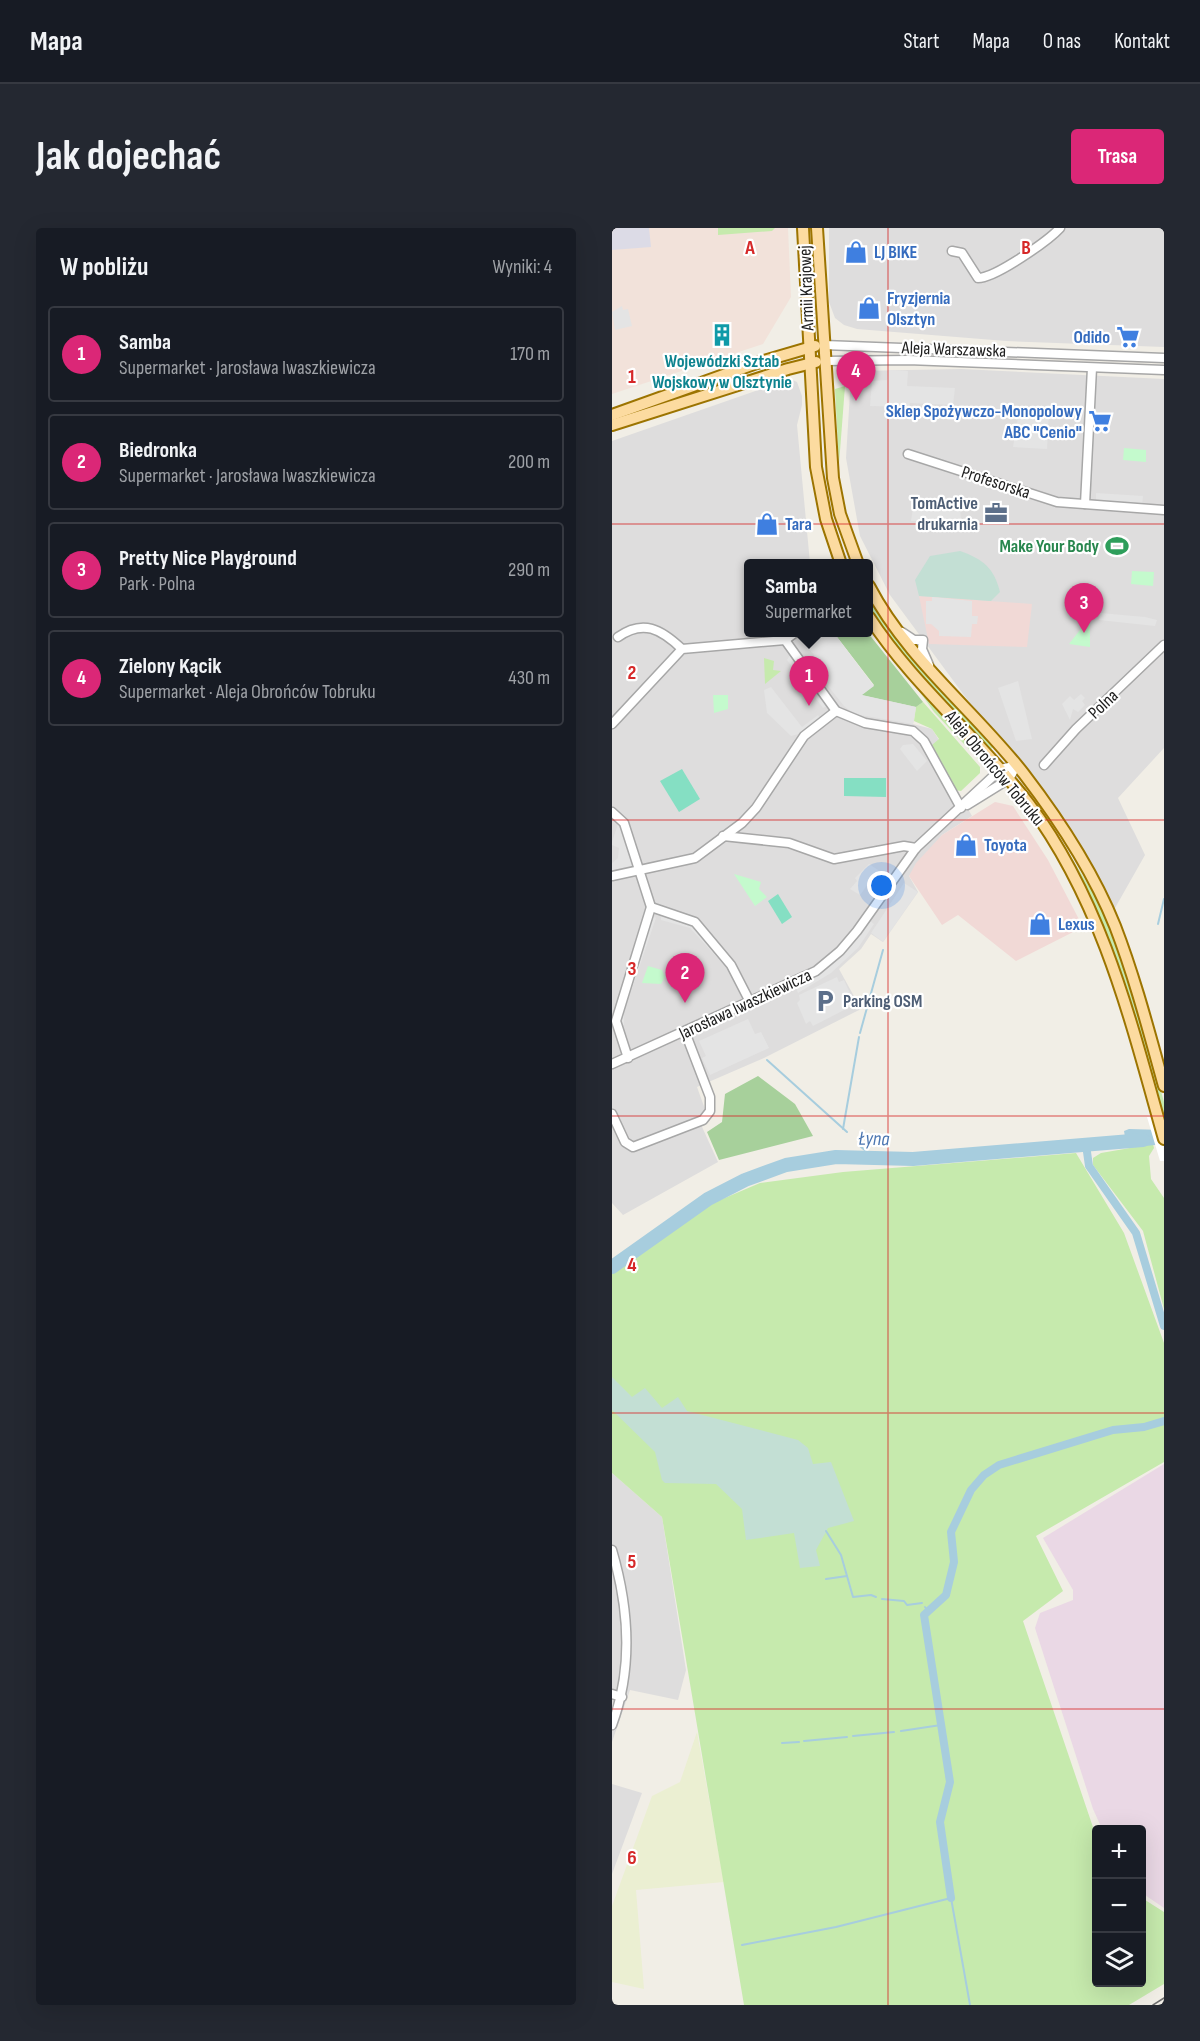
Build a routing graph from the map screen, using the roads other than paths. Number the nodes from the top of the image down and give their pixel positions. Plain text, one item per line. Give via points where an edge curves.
1 (803, 228) edge
2 (817, 228) edge
3 (1060, 228) edge
4 (952, 251) dead end
5 (824, 345) junction
6 (808, 347) junction
7 (1164, 358) edge
8 (825, 361) junction
9 (810, 363) junction
10 (1092, 368) junction
11 (1164, 370) edge
12 (612, 415) edge
13 (612, 425) edge
14 (908, 454) dead end
15 (1085, 504) junction
16 (1164, 510) edge
17 (839, 559) edge
18 (856, 559) edge
19 (873, 593) edge
20 (873, 621) edge
21 (618, 637) dead end
22 (790, 637) edge
23 (785, 640) junction
24 (1164, 645) edge
25 (682, 649) junction
26 (836, 711) junction
27 (612, 724) edge
28 (1017, 765) junction
29 (1044, 765) dead end
30 (1001, 770) junction
31 (1009, 779) junction
32 (961, 808) junction
33 (612, 812) edge
34 (742, 823) junction
35 (723, 836) junction
36 (747, 837) junction
37 (916, 848) junction
38 (638, 869) junction
39 (612, 876) edge
40 (651, 907) junction
41 (750, 1002) junction
42 (685, 1032) junction
43 (628, 1058) junction
44 (612, 1064) edge
45 (1164, 1086) edge
46 (612, 1114) edge
47 (1164, 1140) edge
48 (612, 1551) edge
49 (612, 1694) edge
50 (622, 1697) junction
51 (612, 1725) edge

1 - 6 main road, Armii Krajowej
2 - 5 main road, Armii Krajowej
3 - 4 street via 1011,266 985,278 978,278 962,253
5 - 6 main road, Aleja Warszawska
5 - 7 street, Aleja Warszawska
5 - 8 main road, Armii Krajowej
6 - 9 main road, Armii Krajowej
6 - 12 main road, Aleja Warszawska
8 - 9 main road, Aleja Warszawska
8 - 10 street, Aleja Warszawska via 908,360
8 - 18 main road via 836,497
9 - 13 main road, Aleja Warszawska
9 - 17 main road via 820,495
10 - 11 street, Aleja Warszawska
10 - 15 street
14 - 15 street, Profesorska via 1057,502
15 - 16 street, Profesorska
19 - 28 main road, Aleja Obrońców Tobruku via 892,625
20 - 30 main road, Aleja Obrońców Tobruku via 912,672
21 - 25 street via 631,627 651,627
22 - 23 street
23 - 25 street
23 - 26 street
24 - 29 street, Polna
25 - 27 street
26 - 32 street via 865,723 913,731 924,741
26 - 34 street via 804,736
28 - 30 street, Jarosława Iwaszkiewicza
28 - 31 street, Jarosława Iwaszkiewicza
28 - 45 main road, Aleja Obrońców Tobruku via 1070,837 1104,903 1128,962
30 - 31 main road, Aleja Obrońców Tobruku
30 - 32 street, Jarosława Iwaszkiewicza
31 - 32 street, Jarosława Iwaszkiewicza
31 - 47 main road, Aleja Obrońców Tobruku via 1049,832 1096,920 1117,976
32 - 37 street, Jarosława Iwaszkiewicza
33 - 38 street via 624,823
34 - 35 street
34 - 36 street
35 - 36 street
35 - 38 street via 695,858
36 - 37 street via 789,843 834,859 904,846
37 - 41 street, Jarosława Iwaszkiewicza via 833,958 798,981
38 - 39 street
38 - 40 street
40 - 41 street, Jarosława Iwaszkiewicza via 694,922 731,965
40 - 43 street via 616,1021
41 - 42 street, Jarosława Iwaszkiewicza
42 - 43 street, Jarosława Iwaszkiewicza
42 - 46 street via 710,1097 710,1111 703,1120 633,1147 625,1142
43 - 44 street, Jarosława Iwaszkiewicza
48 - 50 street via 625,1619 627,1671
49 - 50 street
50 - 51 street

